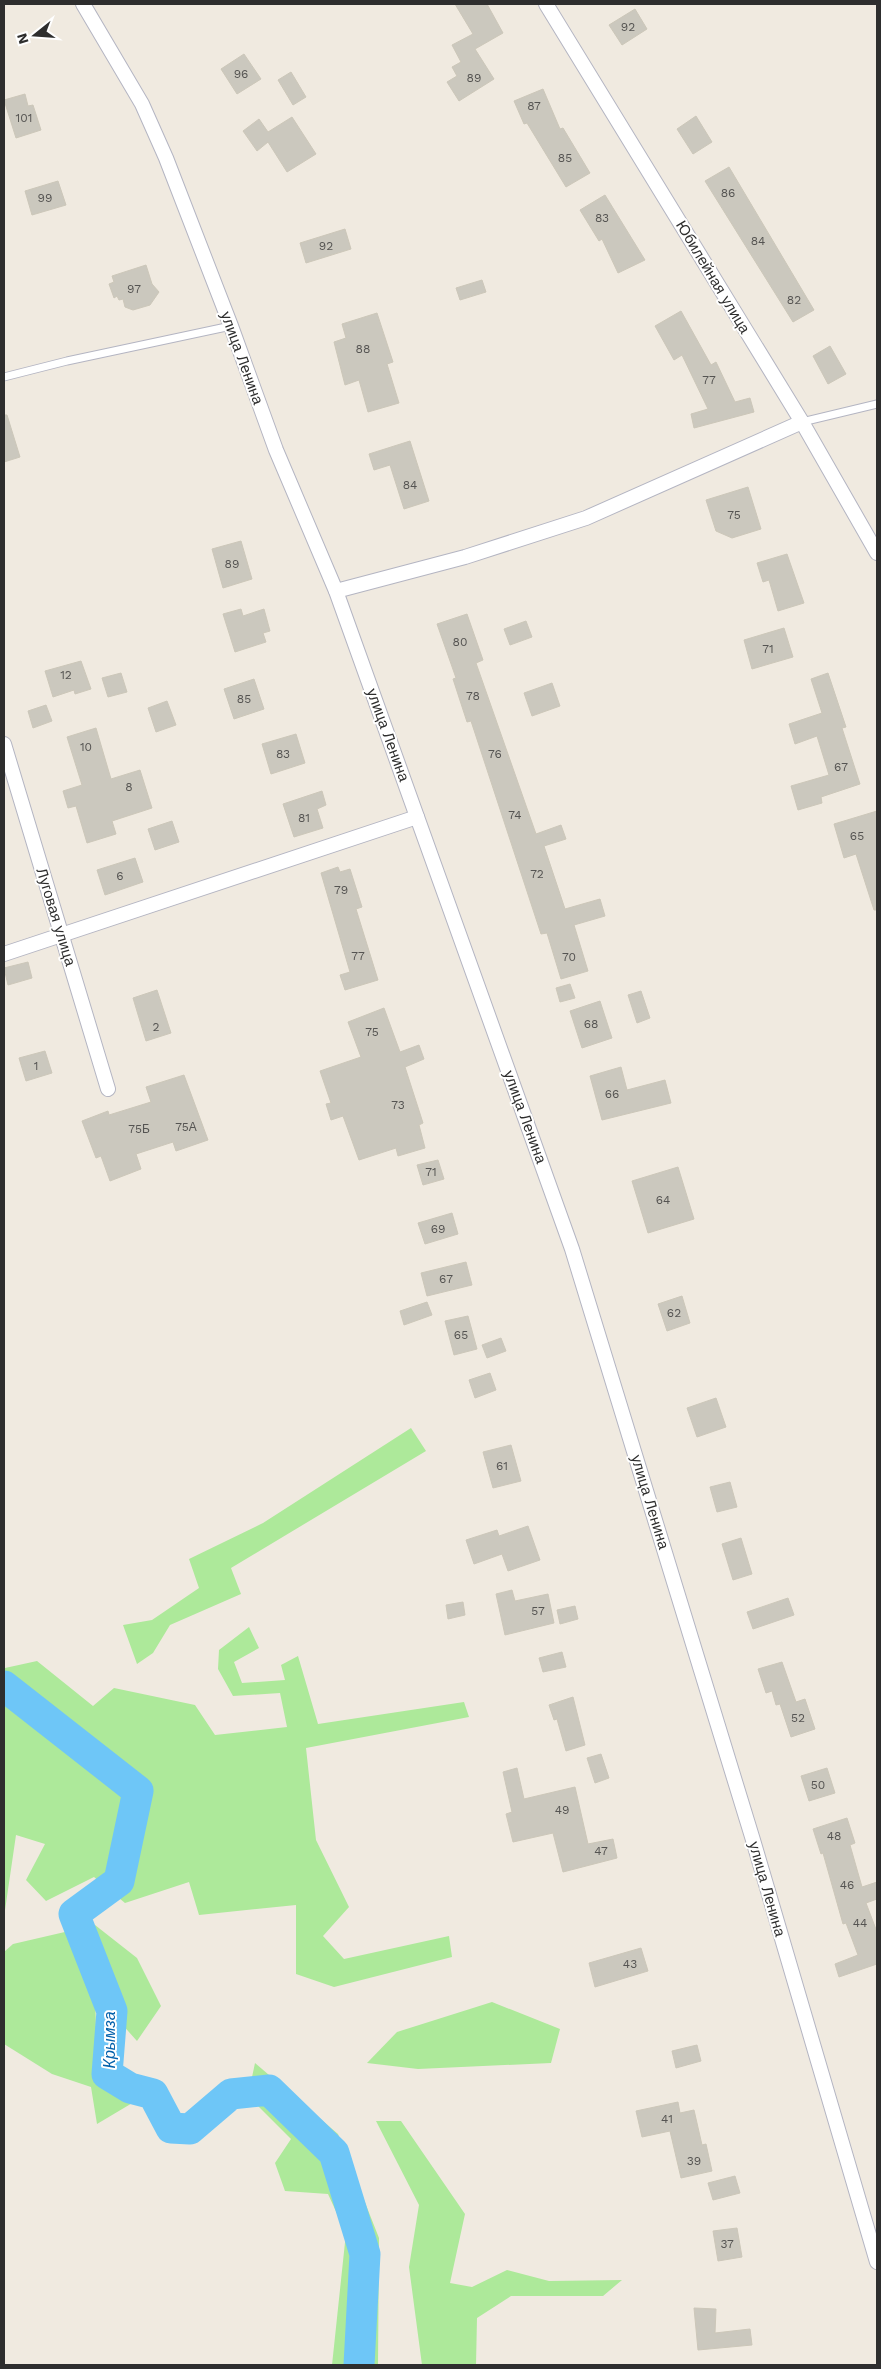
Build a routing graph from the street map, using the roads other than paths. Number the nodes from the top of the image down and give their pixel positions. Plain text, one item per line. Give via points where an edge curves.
1 (83, 4) edge
2 (546, 4) edge
3 (231, 326) junction
4 (4, 377) edge
5 (877, 404) edge
6 (802, 422) junction
7 (877, 553) edge
8 (336, 591) junction
9 (4, 744) edge
10 (417, 817) junction
11 (61, 934) junction
12 (4, 954) edge
13 (108, 1089) dead end
14 (877, 2262) edge

1 - 3 street, улица Ленина via 142,104
2 - 6 street, Юбилейная улица
3 - 4 lane
3 - 8 street, улица Ленина via 276,450
5 - 6 lane
6 - 7 street, Юбилейная улица
6 - 8 street via 586,518 465,557
8 - 10 street, улица Ленина
9 - 11 street, Луговая улица
10 - 11 street
10 - 14 street, улица Ленина via 572,1249 753,1840
11 - 12 street
11 - 13 street, Луговая улица

